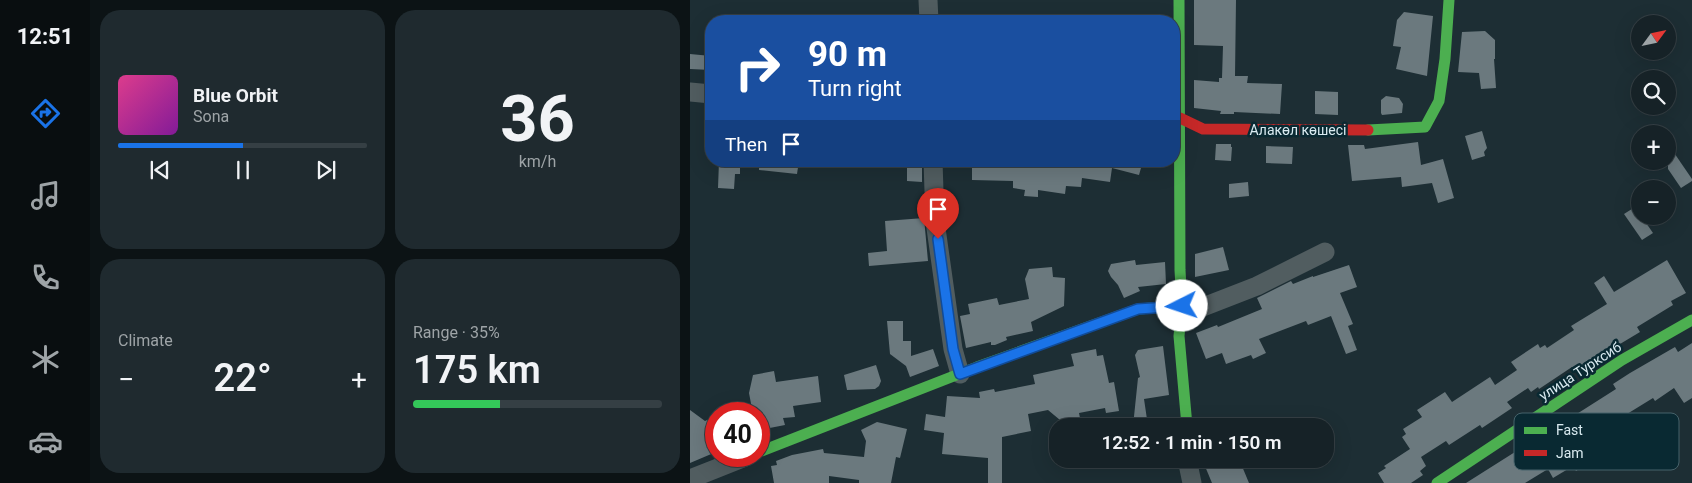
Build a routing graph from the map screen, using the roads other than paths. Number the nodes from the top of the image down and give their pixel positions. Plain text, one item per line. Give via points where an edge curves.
1 (928, 0) edge
2 (1179, 0) edge
3 (1449, 0) edge
4 (929, 15) edge
5 (1179, 15) edge
6 (690, 92) edge
7 (705, 93) edge
8 (1180, 118) edge
9 (933, 167) edge
10 (1178, 167) edge
11 (1324, 252) dead end
12 (1181, 313) junction
13 (1692, 320) edge
14 (960, 374) junction
15 (1542, 413) edge
16 (1186, 418) edge
17 (1514, 432) edge
18 (770, 448) edge
19 (719, 467) edge
20 (1189, 468) edge
21 (690, 478) edge
22 (1192, 483) edge
23 (1437, 483) edge

1 - 4 street
2 - 5 street
3 - 8 street, Алакөл көшесі via 1439,101 1425,127 1375,130 1203,129
6 - 7 street
9 - 14 street via 935,221 953,349
10 - 12 street
11 - 12 street via 1257,286
12 - 14 street via 1138,309
12 - 16 street via 1179,336
13 - 15 street, улица Турксиб via 1622,360
14 - 18 street
17 - 23 street, улица Турксиб
19 - 21 street
20 - 22 street

